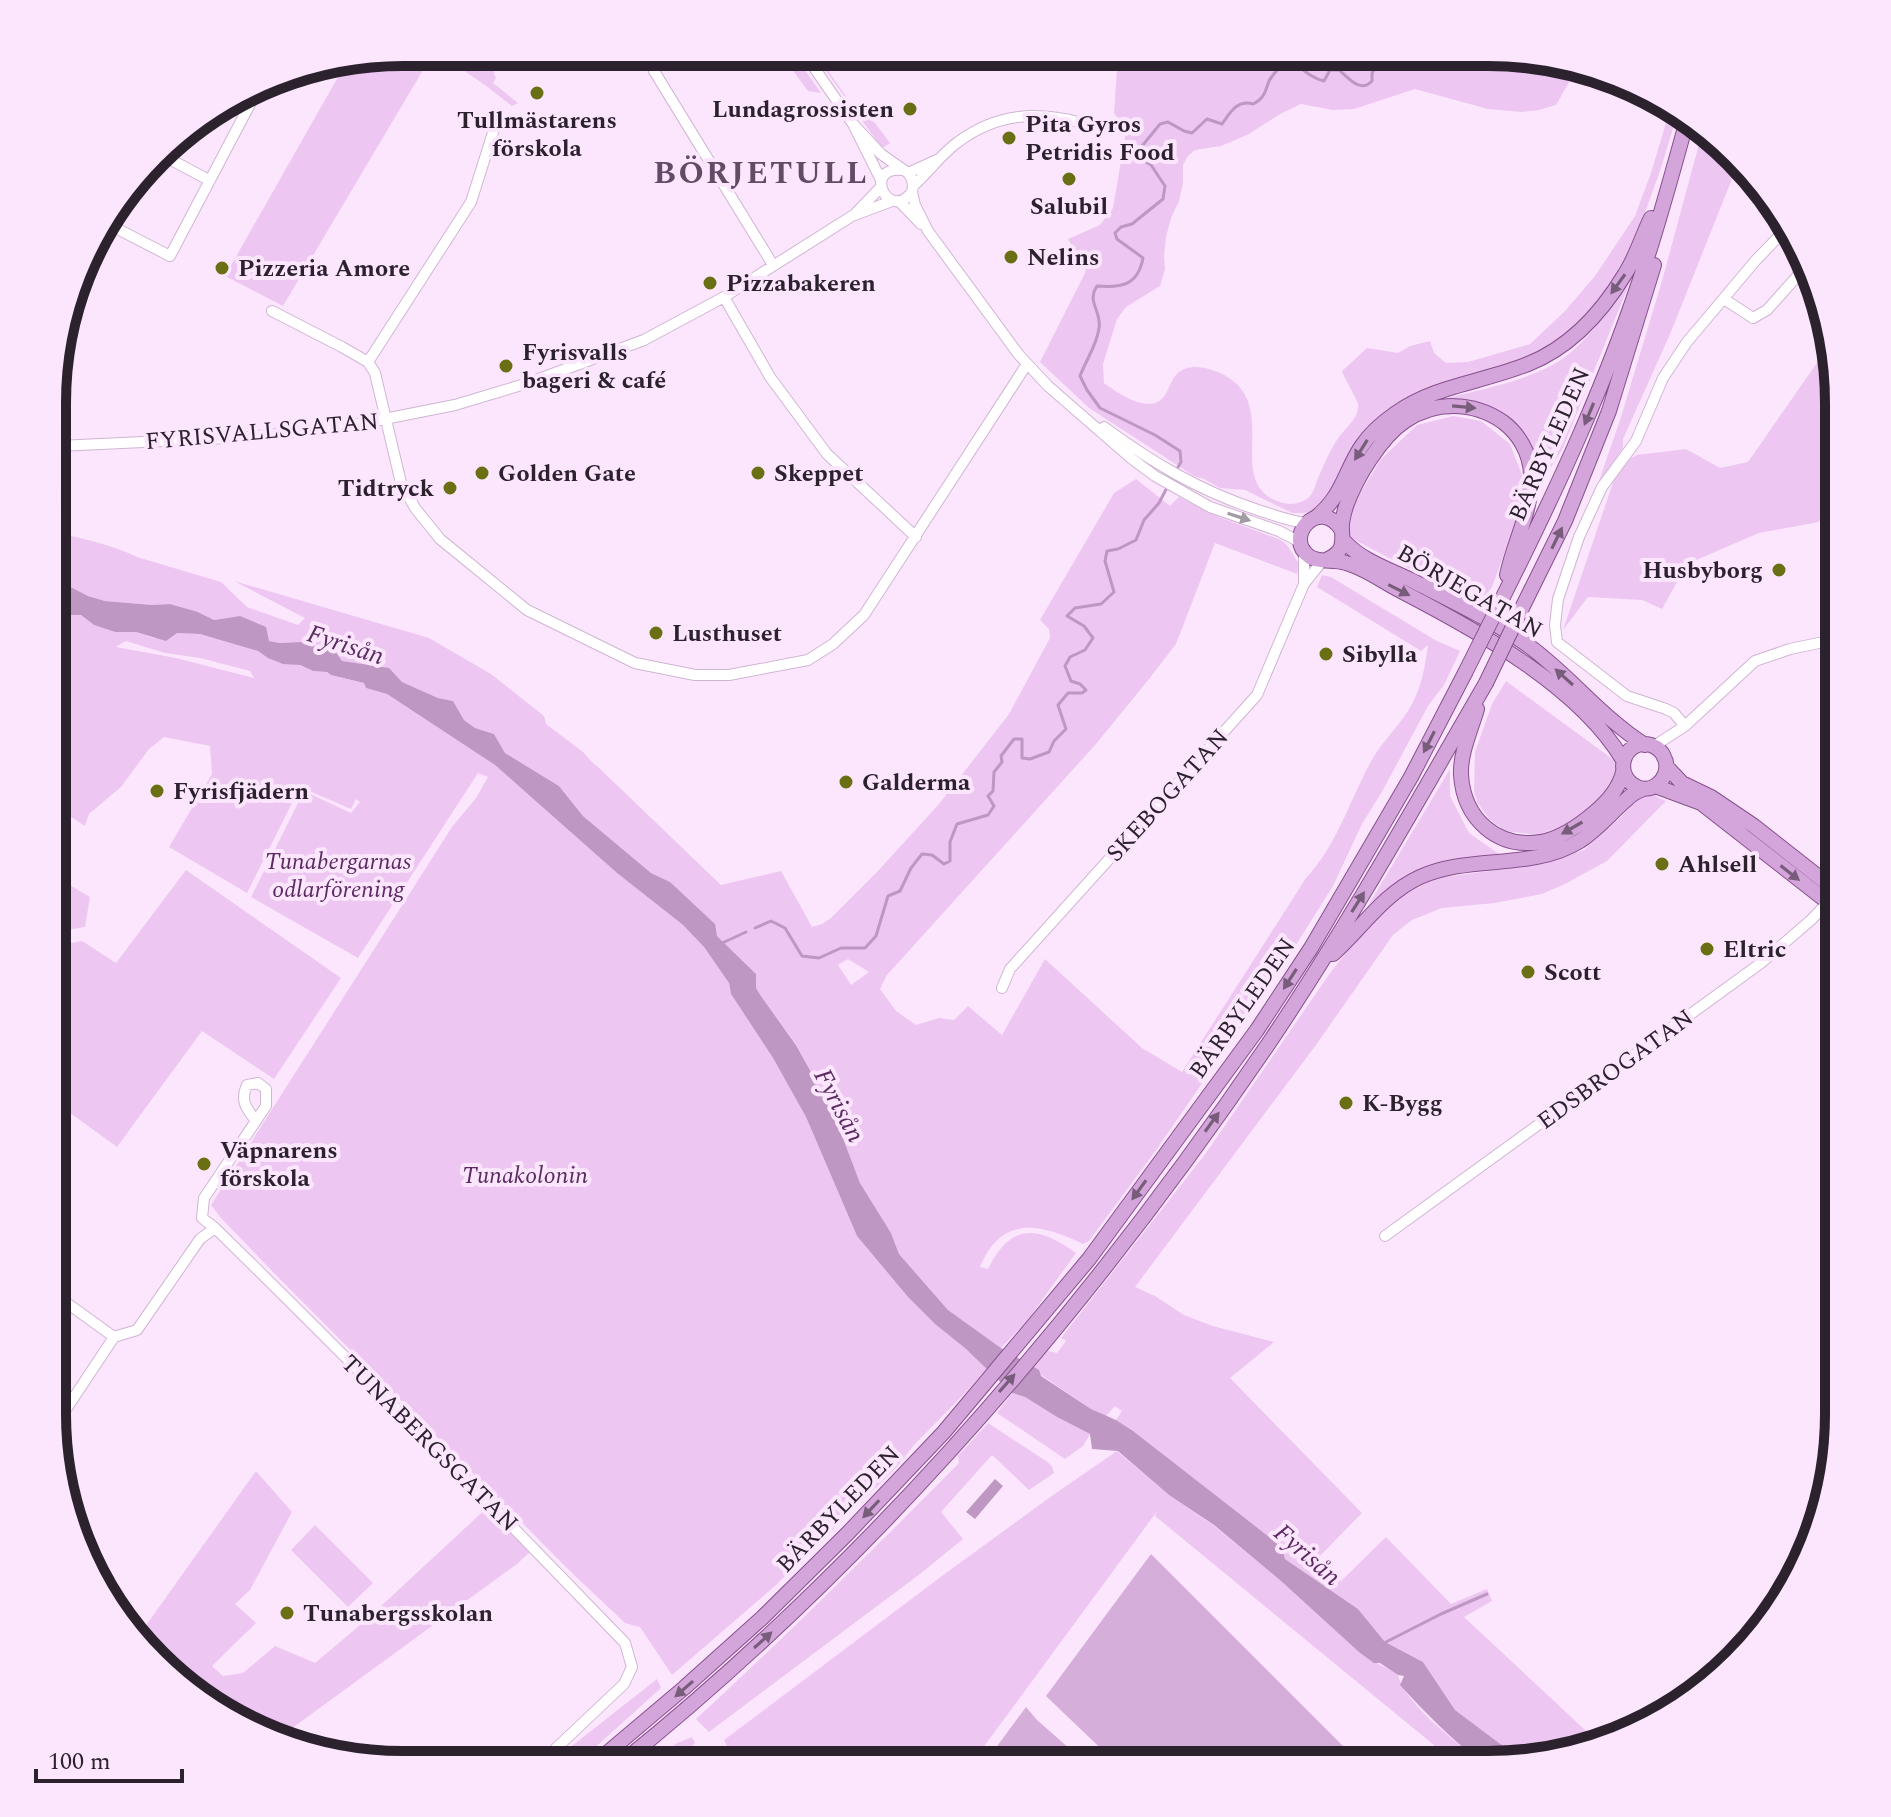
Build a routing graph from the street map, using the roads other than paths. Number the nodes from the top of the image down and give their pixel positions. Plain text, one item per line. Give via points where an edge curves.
1 (653, 66) edge
2 (813, 66) edge
3 (251, 103) edge
4 (496, 123) dead end
5 (1082, 123) dead end
6 (853, 124) junction
7 (1684, 130) edge
8 (1692, 136) edge
9 (941, 158) junction
10 (171, 160) edge
11 (905, 172) junction
12 (209, 180) junction
13 (881, 183) junction
14 (912, 189) junction
15 (1667, 190) junction
16 (896, 201) junction
17 (852, 216) junction
18 (115, 228) edge
19 (928, 231) junction
20 (1780, 235) edge
21 (773, 265) junction
22 (1799, 274) edge
23 (724, 297) junction
24 (1724, 299) junction
25 (272, 311) dead end
26 (368, 362) junction
27 (1027, 364) junction
28 (386, 420) junction
29 (66, 446) edge
30 (1182, 485) junction
31 (1310, 520) junction
32 (1342, 535) junction
33 (916, 537) junction
34 (1302, 547) junction
35 (1326, 560) junction
36 (1304, 584) junction
37 (1502, 599) junction
38 (1825, 642) edge
39 (1486, 683) junction
40 (1685, 726) junction
41 (1657, 753) junction
42 (1623, 766) junction
43 (1649, 788) junction
44 (1825, 890) edge
45 (1825, 892) edge
46 (1825, 908) edge
47 (1317, 968) junction
48 (1002, 988) dead end
49 (256, 1121) dead end
50 (215, 1228) junction
51 (1385, 1236) dead end
52 (66, 1302) edge
53 (114, 1337) junction
54 (66, 1409) edge
55 (553, 1751) edge
56 (609, 1751) edge
57 (636, 1751) edge

1 - 21 street
2 - 6 street
3 - 12 street
4 - 26 street via 471,202
5 - 9 street via 1037,115 1013,117 957,142
6 - 11 street
6 - 13 street
7 - 15 main road, BÄRBYLEDEN
39 -> 8 main road, BÄRBYLEDEN, bridge via 1565,521 1609,411
9 - 11 street
9 - 14 street
10 - 12 street
11 - 13 street via 895,169
11 - 14 street
12 - 18 street via 170,256
13 - 16 street via 885,196
13 - 17 street, FYRISVALLSGATAN
14 - 16 street via 907,198
14 - 19 street
15 -> 31 main road via 1626,273 1591,322 1561,347 1528,364 1429,394 1399,411 1361,447 1333,501
15 -> 37 main road, BÄRBYLEDEN via 1601,383
16 - 17 street, FYRISVALLSGATAN
16 - 19 street
17 - 21 street, FYRISVALLSGATAN
19 - 27 street
20 - 24 street
21 - 23 street, FYRISVALLSGATAN
22 - 24 street via 1753,318
23 - 28 street, FYRISVALLSGATAN via 644,340 528,383
23 - 33 street via 770,377 827,454
24 - 40 street via 1663,378 1636,441 1602,487 1579,537 1555,625 1557,642 1627,696 1674,713
25 - 26 street
26 - 28 street
27 - 30 street via 1048,386
27 - 33 street
28 - 29 street, FYRISVALLSGATAN via 250,437
28 - 33 street via 401,483 440,539 527,610 635,663 695,675 729,675 808,660 864,615
30 - 31 street via 1283,519
30 -> 34 street via 1210,507 1279,531
31 - 32 main road via 1327,517
31 - 34 main road via 1302,529
32 - 35 main road via 1339,552
32 -> 37 main road via 1347,503 1380,444 1405,421 1438,407 1477,408 1509,426 1531,469 1532,490
41 -> 32 main road, BÖRJEGATAN via 1605,715 1529,646 1360,556
34 - 35 main road via 1313,558
34 - 36 street, SKEBOGATAN
35 - 36 street, SKEBOGATAN
35 -> 42 main road, BÖRJEGATAN via 1350,563 1520,660 1597,723
36 - 48 street, SKEBOGATAN via 1257,695 1010,969
37 -> 56 main road, BÄRBYLEDEN, bridge via 1411,777 1311,948 1089,1259 944,1432 848,1533 762,1618
38 - 40 street via 1755,661
42 -> 39 main road via 1615,792 1580,824 1540,842 1513,841 1494,833 1472,814 1461,773
47 -> 39 main road, BÄRBYLEDEN
40 - 41 street
41 - 42 main road via 1631,749
41 - 43 main road via 1661,781
41 - 44 main road, BÖRJEGATAN via 1682,783 1754,826
42 - 43 main road via 1630,784
43 -> 45 main road via 1701,803
43 - 47 main road via 1557,852 1446,868 1411,882 1363,920
46 - 51 street, EDSBROGATAN via 1761,963
57 -> 47 main road, BÄRBYLEDEN via 774,1630 957,1442 1104,1267 1269,1043
49 - 50 street via 204,1198 202,1218
50 - 53 street via 200,1239 137,1330
50 - 55 street, TUNABERGSGATAN via 625,1643 632,1667 624,1684
52 - 53 street
53 - 54 street

